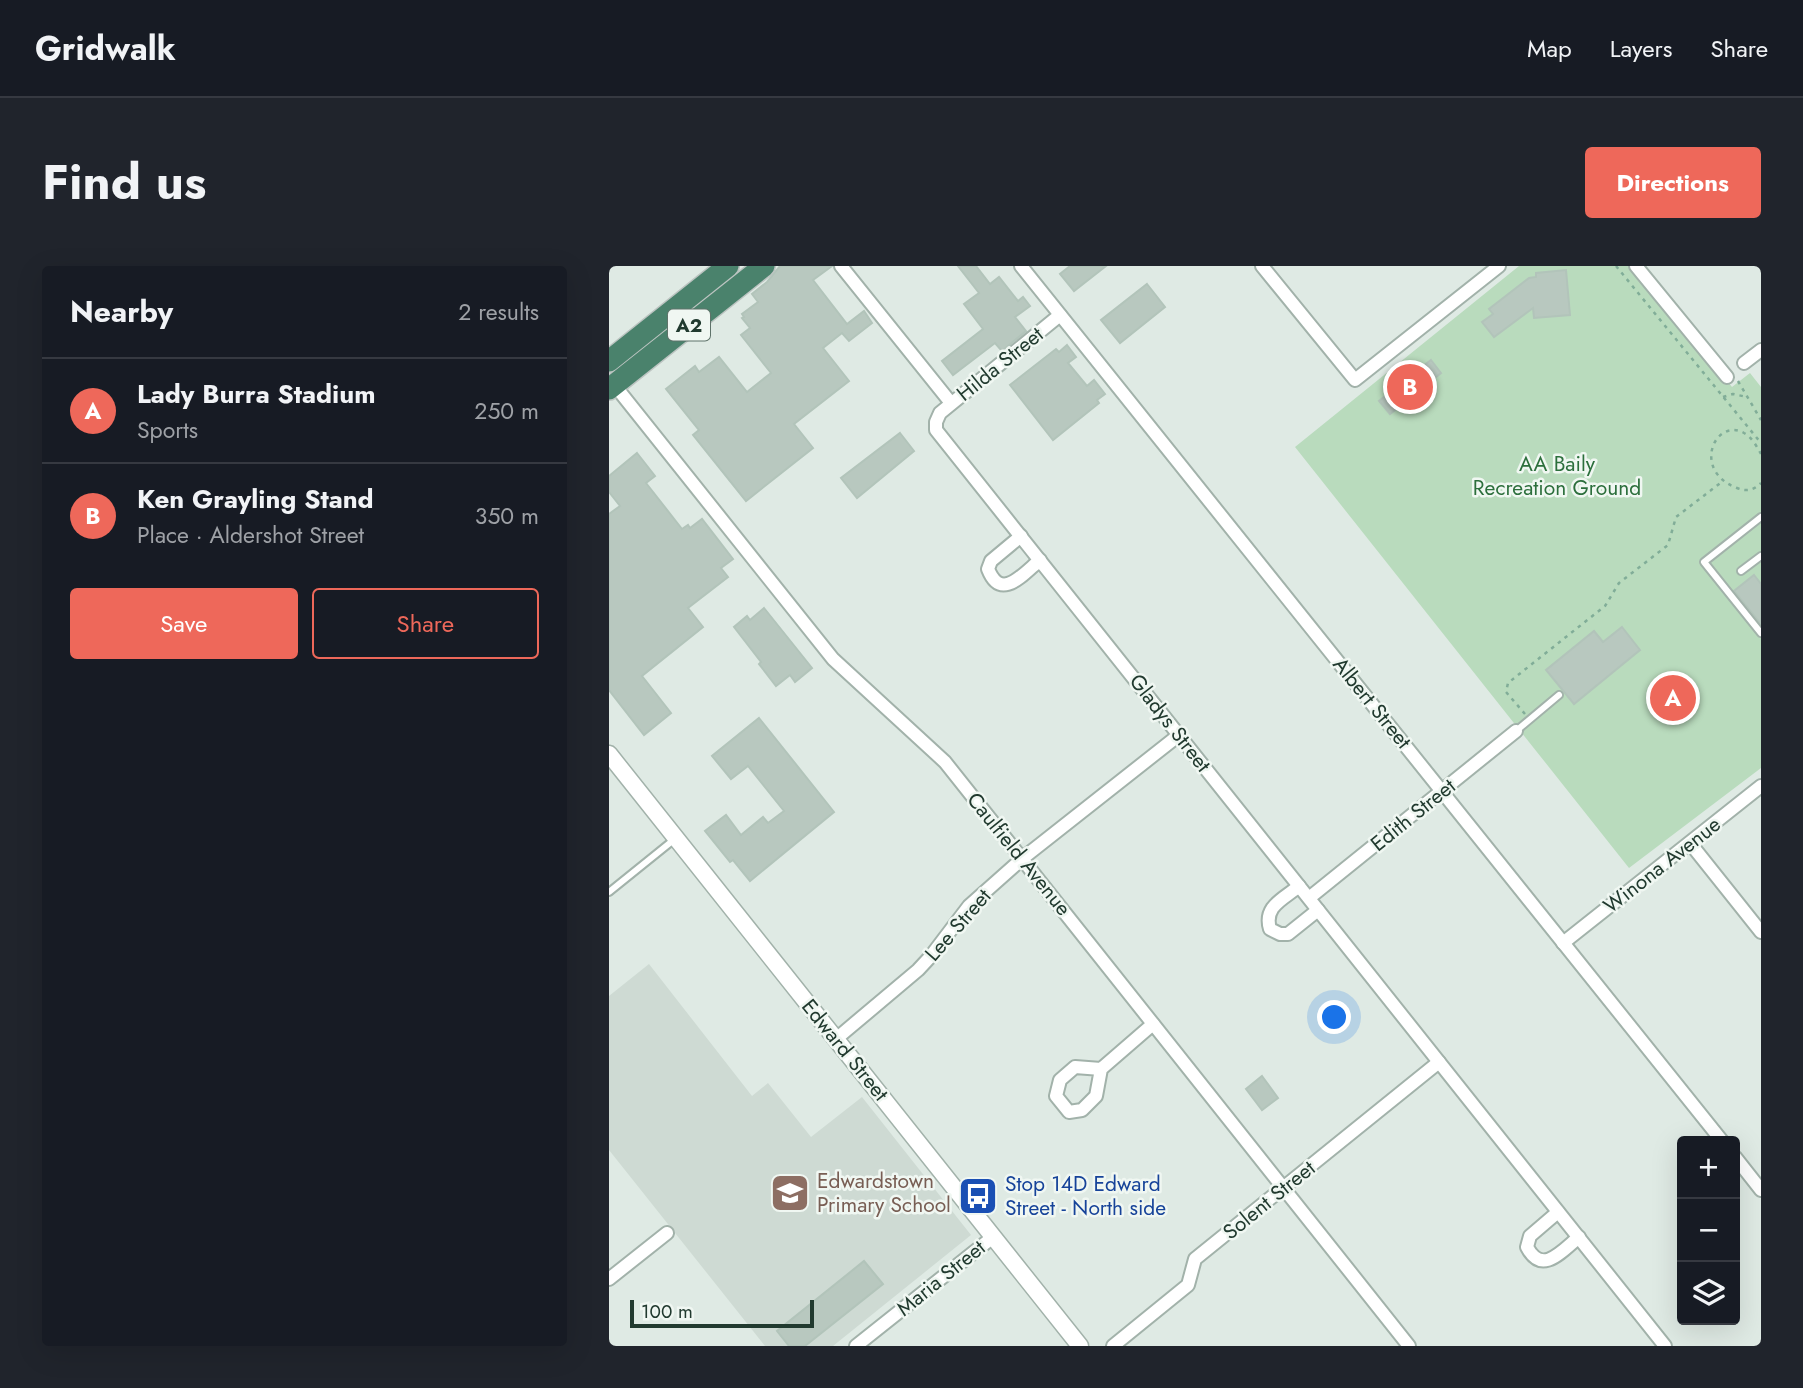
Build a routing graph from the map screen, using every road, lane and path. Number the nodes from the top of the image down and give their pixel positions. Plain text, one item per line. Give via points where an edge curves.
1 (728, 266) edge
2 (764, 266) edge
3 (841, 266) edge
4 (1021, 266) edge
5 (1262, 266) edge
6 (1499, 266) edge
7 (1616, 266) edge
8 (1636, 266) edge
9 (1060, 316) junction
10 (1761, 350) edge
11 (609, 361) edge
12 (1744, 363) dead end
13 (1732, 378) joint
14 (611, 384) edge
15 (1723, 397) junction
16 (1748, 397) junction
17 (951, 403) junction
18 (940, 413) joint
19 (1761, 420) edge
20 (1748, 428) junction
21 (1744, 433) junction
22 (1761, 443) edge
23 (1761, 454) edge
24 (1723, 481) junction
25 (1761, 483) edge
26 (1761, 517) edge
27 (1021, 536) junction
28 (1761, 556) edge
29 (1040, 560) junction
30 (1741, 571) dead end
31 (1761, 632) edge
32 (1559, 695) dead end
33 (1516, 704) dead end
34 (1516, 730) joint
35 (1179, 735) junction
36 (609, 754) edge
37 (1761, 786) edge
38 (1442, 791) junction
39 (676, 838) junction
40 (1690, 843) junction
41 (1023, 858) junction
42 (1299, 886) junction
43 (609, 892) edge
44 (1309, 898) junction
45 (1318, 910) junction
46 (1761, 932) edge
47 (1563, 943) junction
48 (1153, 1024) junction
49 (836, 1039) junction
50 (1439, 1062) junction
51 (1101, 1069) dead end
52 (1718, 1136) edge
53 (1740, 1163) edge
54 (1283, 1189) junction
55 (1761, 1190) edge
56 (1558, 1212) junction
57 (667, 1233) dead end
58 (993, 1237) junction
59 (1579, 1237) junction
60 (609, 1279) edge
61 (856, 1346) edge
62 (1080, 1346) edge
63 (1113, 1346) edge
64 (1409, 1346) edge
65 (1665, 1346) edge

1 - 11 highway, A2
2 - 14 highway, A2
3 - 17 street
4 - 9 street, Albert Street
5 - 6 street via 1355,380
7 - 15 path
8 - 13 street
9 - 17 street, Hilda Street
9 - 38 street, Albert Street
10 - 12 street
13 - 16 path
14 - 41 street, Caulfield Avenue via 833,660 945,762
15 - 16 path
15 - 20 path
16 - 19 path
17 - 18 street, Hilda Street
18 - 27 street, Gladys Street via 936,430
20 - 21 path
20 - 22 path
21 - 23 path
21 - 24 path via 1723,434 1710,452 1712,467
24 - 25 path via 1747,491
24 - 33 path via 1676,517 1668,545 1619,583 1605,606 1507,683 1506,692
26 - 31 lane via 1704,562
27 - 29 street, Gladys Street
27 - 29 street via 991,561 988,569 993,580 1009,585
28 - 30 lane
29 - 35 street, Gladys Street
32 - 34 lane
34 - 38 street, Edith Street
35 - 41 street, Lee Street
35 - 42 street, Gladys Street
36 - 39 street, Edward Street
37 - 40 street, Winona Avenue
38 - 44 street, Edith Street
38 - 47 street, Albert Street
39 - 43 lane
39 - 49 street, Edward Street
40 - 46 street
40 - 47 street, Winona Avenue
41 - 48 street, Caulfield Avenue
41 - 49 street, Lee Street via 969,906 918,970
42 - 44 street, Gladys Street
42 - 45 street via 1269,910 1271,929 1287,934
44 - 45 street, Gladys Street
45 - 50 street, Gladys Street
47 - 52 street, Albert Street
48 - 51 street
48 - 54 street, Caulfield Avenue
49 - 58 street, Edward Street
50 - 54 street, Solent Street
50 - 56 street, Gladys Street
53 - 55 street
54 - 63 street, Solent Street via 1195,1259 1188,1285
54 - 64 street, Caulfield Avenue
56 - 59 street, Gladys Street
56 - 59 street via 1530,1236 1527,1247 1533,1257 1551,1260
57 - 60 street
58 - 61 street, Maria Street
58 - 62 street, Edward Street
59 - 65 street, Gladys Street

